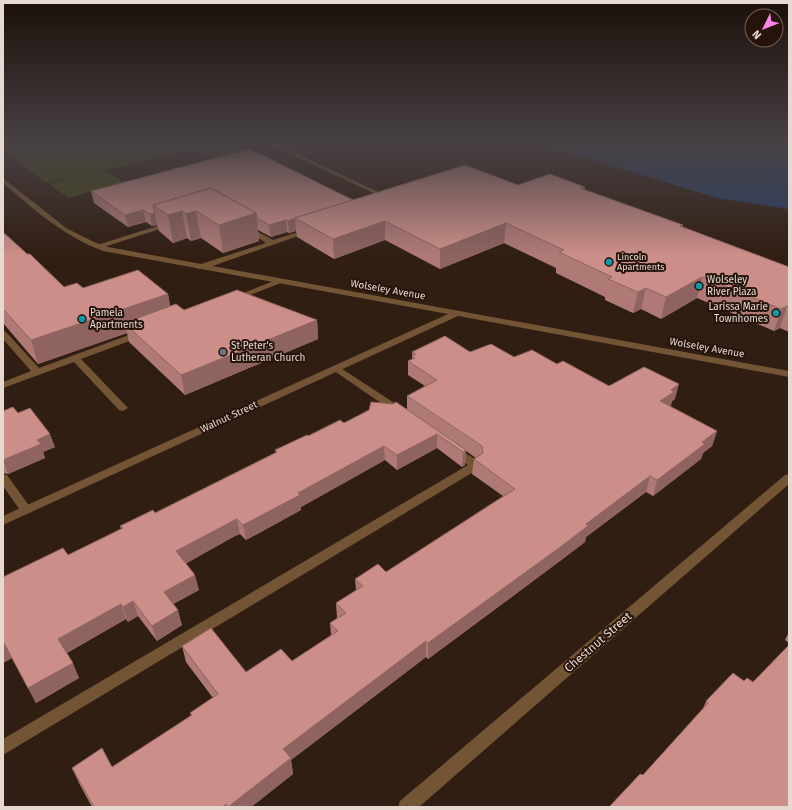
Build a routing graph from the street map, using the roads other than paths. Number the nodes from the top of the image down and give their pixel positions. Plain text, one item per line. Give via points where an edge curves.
1 (3, 180) edge
2 (350, 180) edge
3 (382, 206) edge
4 (180, 221) edge
5 (241, 225) edge
6 (318, 228) edge
7 (272, 243) junction
8 (98, 246) junction
9 (201, 267) junction
10 (279, 282) junction
11 (225, 302) edge
12 (455, 314) junction
13 (150, 330) edge
14 (3, 334) edge
15 (75, 358) junction
16 (336, 368) junction
17 (37, 372) junction
18 (789, 374) edge
19 (3, 384) edge
20 (124, 408) dead end
21 (410, 419) edge
22 (443, 442) edge
23 (3, 478) edge
24 (789, 478) edge
25 (26, 510) junction
26 (3, 521) edge
27 (3, 748) edge
28 (406, 807) edge

1 - 8 street, Wolseley Avenue via 66,231
2 - 3 street via 396,201
4 - 8 street
5 - 7 street
6 - 7 street
7 - 9 street
8 - 9 street, Wolseley Avenue
9 - 10 street, Wolseley Avenue
10 - 11 street
10 - 12 street, Wolseley Avenue
12 - 16 street, Walnut Street
12 - 18 street, Wolseley Avenue
13 - 15 street
14 - 17 street
15 - 17 street
15 - 20 street
16 - 21 street
16 - 25 street, Walnut Street
17 - 19 street
22 - 27 street via 476,465
23 - 25 street
24 - 28 street, Chestnut Street
25 - 26 street, Walnut Street

